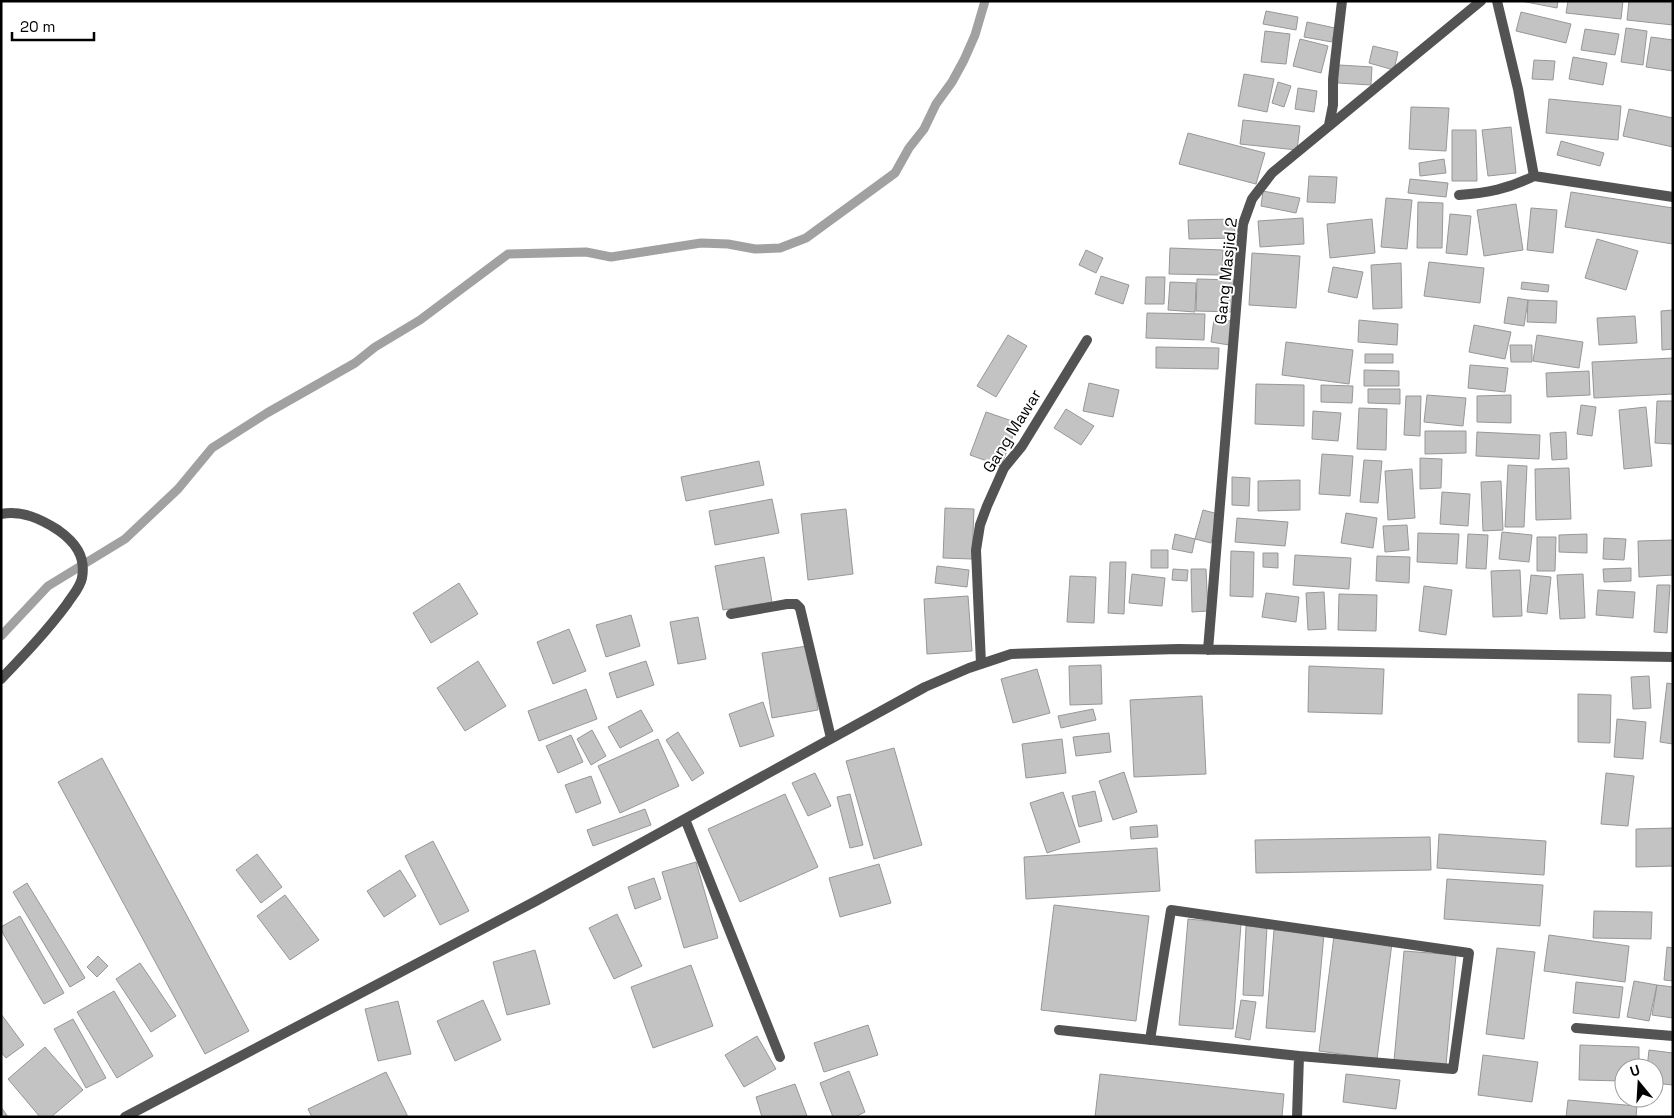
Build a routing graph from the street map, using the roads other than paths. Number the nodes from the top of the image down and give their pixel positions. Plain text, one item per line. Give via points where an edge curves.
1 (1342, 1) edge
2 (1497, 1) edge
3 (1476, 3) edge
4 (1329, 125) junction
5 (1534, 176) junction
6 (1459, 195) dead end
7 (1673, 197) edge
8 (1087, 340) dead end
9 (1, 514) edge
10 (731, 614) dead end
11 (1208, 650) junction
12 (1673, 657) edge
13 (981, 664) junction
14 (1, 679) edge
15 (831, 738) junction
16 (684, 819) junction
17 (1576, 1028) dead end
18 (1058, 1030) dead end
19 (1673, 1036) edge
20 (1150, 1040) junction
21 (1299, 1056) junction
22 (780, 1057) dead end
23 (125, 1117) edge
24 (1296, 1117) edge

1 - 4 street
2 - 5 street via 1518,88
3 - 4 street, Gang Masjid 2
4 - 11 street, Gang Masjid 2 via 1272,173 1252,199 1243,224
5 - 6 street via 1515,186
5 - 7 street
8 - 13 street, Gang Mawar via 1022,446 1004,468 980,525 976,550
9 - 14 street via 11,512 31,516 70,538 78,550 83,568 80,586 41,637
10 - 15 street via 787,604 796,604 800,608
11 - 12 street
11 - 13 street via 1011,654
13 - 15 street via 925,687
15 - 16 street
16 - 22 street
16 - 23 street via 534,902
17 - 19 street
18 - 20 street
20 - 21 street
20 - 21 street via 1171,910 1468,953 1453,1069
21 - 24 street

